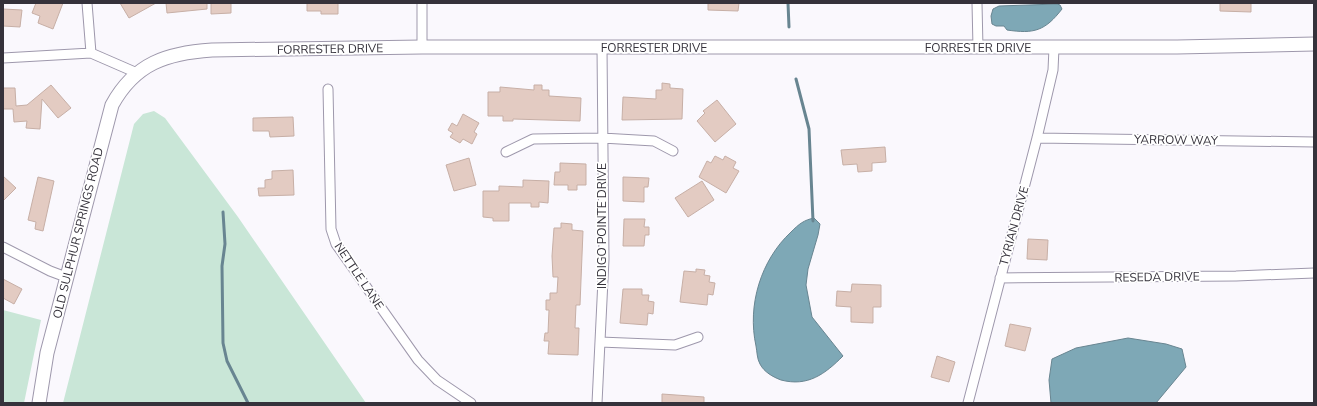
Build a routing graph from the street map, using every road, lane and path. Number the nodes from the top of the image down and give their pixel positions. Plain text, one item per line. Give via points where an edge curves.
1 (88, 3) edge
2 (422, 3) edge
3 (978, 3) edge
4 (1314, 44) edge
5 (422, 47) junction
6 (602, 48) junction
7 (978, 48) junction
8 (1054, 48) junction
9 (91, 53) junction
10 (3, 58) edge
11 (137, 73) junction
12 (328, 89) dead end
13 (602, 138) junction
14 (1037, 138) junction
15 (1314, 142) edge
16 (673, 151) dead end
17 (506, 152) dead end
18 (3, 246) edge
19 (1314, 273) edge
20 (66, 277) junction
21 (1000, 278) junction
22 (698, 337) dead end
23 (600, 342) junction
24 (39, 403) edge
25 (471, 403) edge
26 (597, 403) edge
27 (968, 403) edge

1 - 9 street
2 - 5 street
3 - 7 street
4 - 8 street, FORRESTER DRIVE
5 - 6 street, FORRESTER DRIVE
5 - 11 street, FORRESTER DRIVE via 190,52 158,60
6 - 7 street, FORRESTER DRIVE
6 - 13 street, INDIGO POINTE DRIVE
7 - 8 street, FORRESTER DRIVE
8 - 14 street, TYRIAN DRIVE via 1053,70
9 - 10 street
9 - 11 street
11 - 20 street, OLD SULPHUR SPRINGS ROAD via 118,94 108,117
12 - 25 street, NETTLE LANE via 330,216 336,244 418,360 437,380
13 - 16 street via 654,141
13 - 17 street via 533,139
13 - 23 street, INDIGO POINTE DRIVE via 604,259
14 - 15 street, YARROW WAY
14 - 21 street, TYRIAN DRIVE
18 - 20 street
19 - 21 street, RESEDA DRIVE
20 - 24 street, OLD SULPHUR SPRINGS ROAD via 47,353
21 - 27 street, TYRIAN DRIVE
22 - 23 street via 675,345
23 - 26 street, INDIGO POINTE DRIVE

